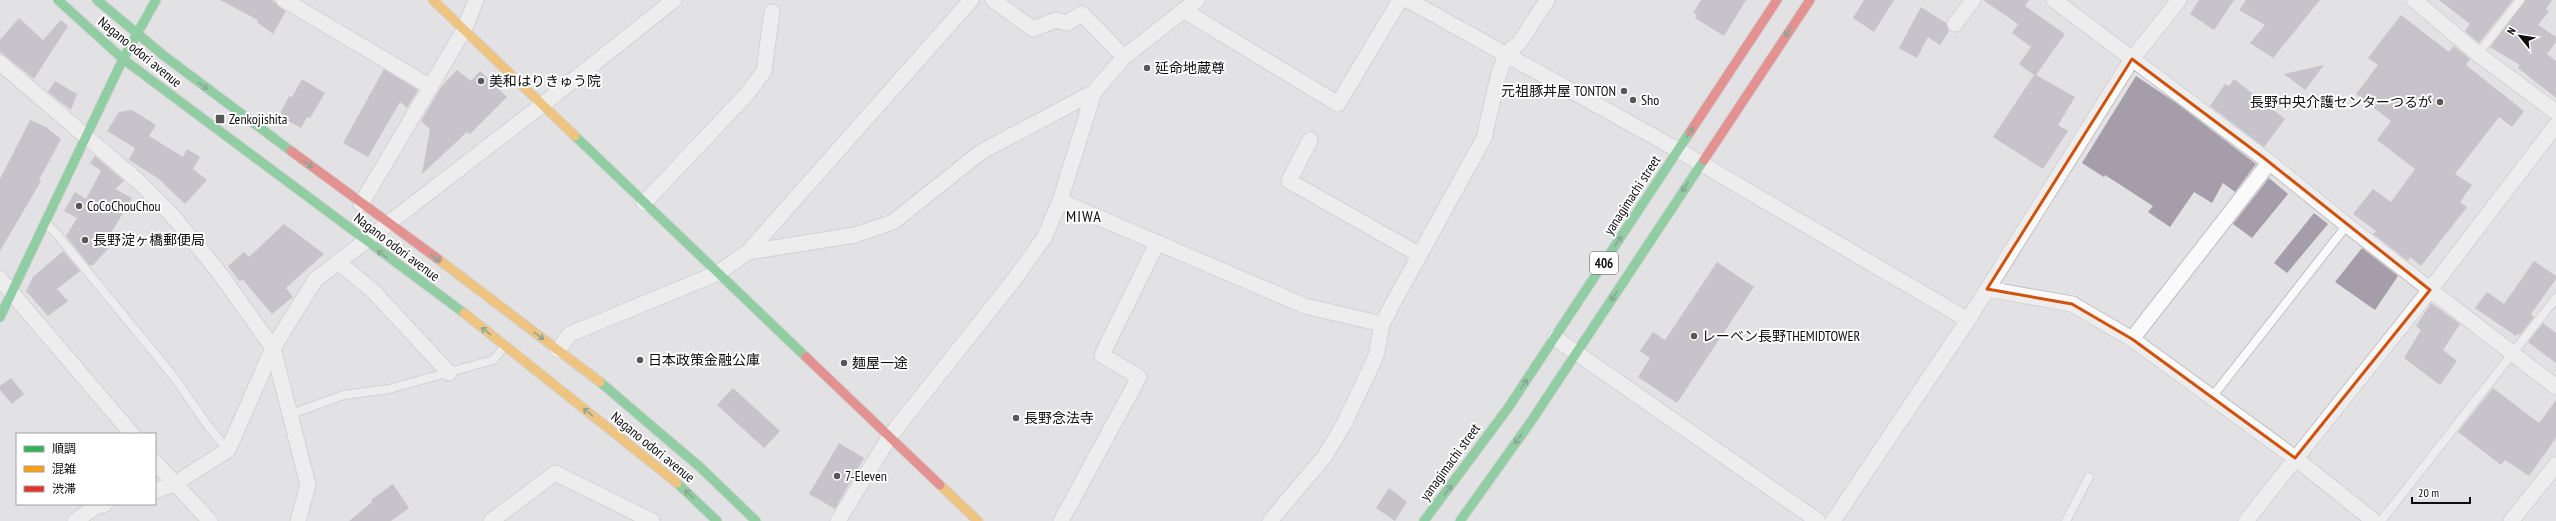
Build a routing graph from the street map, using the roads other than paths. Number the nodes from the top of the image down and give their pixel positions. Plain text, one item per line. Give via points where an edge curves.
1 (58, 0) edge
2 (97, 0) edge
3 (156, 0) edge
4 (284, 0) edge
5 (433, 0) edge
6 (476, 0) edge
7 (674, 0) edge
8 (971, 0) edge
9 (993, 0) edge
10 (1197, 0) edge
11 (1400, 0) edge
12 (1408, 0) edge
13 (1547, 0) edge
14 (1777, 0) edge
15 (1810, 0) edge
16 (1973, 0) edge
17 (2054, 0) edge
18 (2178, 0) edge
19 (2414, 0) edge
20 (2520, 0) edge
21 (1183, 10) junction
22 (772, 12) dead end
23 (1955, 24) dead end
24 (464, 30) junction
25 (137, 35) junction
26 (1506, 54) junction
27 (2478, 54) junction
28 (1124, 57) junction
29 (123, 59) junction
30 (2132, 60) junction
31 (0, 64) edge
32 (431, 86) junction
33 (1094, 92) junction
34 (542, 105) junction
35 (2556, 112) edge
36 (2556, 125) edge
37 (88, 138) junction
38 (1310, 140) dead end
39 (1678, 150) junction
40 (1701, 163) junction
41 (2269, 163) junction
42 (1060, 201) junction
43 (644, 203) junction
44 (361, 204) junction
45 (388, 223) junction
46 (46, 224) junction
47 (2347, 225) junction
48 (365, 241) junction
49 (1157, 243) junction
50 (748, 252) junction
51 (1420, 255) junction
52 (338, 262) junction
53 (718, 273) junction
54 (0, 279) edge
55 (1986, 289) junction
56 (2430, 290) junction
57 (12, 294) junction
58 (2556, 298) edge
59 (0, 317) edge
60 (1968, 320) junction
61 (1382, 324) junction
62 (1554, 338) junction
63 (2132, 339) junction
64 (506, 346) junction
65 (273, 348) junction
66 (558, 350) junction
67 (1576, 354) junction
68 (2513, 355) junction
69 (449, 373) junction
70 (2556, 387) edge
71 (2212, 397) junction
72 (291, 414) junction
73 (131, 433) edge
74 (890, 436) junction
75 (228, 450) junction
76 (2295, 458) junction
77 (156, 463) edge
78 (2556, 465) edge
79 (2089, 477) dead end
80 (174, 484) junction
81 (156, 491) edge
82 (102, 505) edge
83 (709, 518) edge
84 (75, 521) edge
85 (210, 521) edge
86 (298, 521) edge
87 (491, 521) edge
88 (652, 521) edge
89 (756, 521) edge
90 (838, 521) edge
91 (978, 521) edge
92 (1061, 521) edge
93 (1270, 521) edge
94 (1424, 521) edge
95 (1460, 521) edge
96 (1818, 521) edge
97 (1833, 521) edge
98 (2066, 521) edge
99 (2246, 521) edge
100 (2374, 521) edge
101 (2381, 521) edge
102 (2511, 521) edge

1 - 29 main road, Nagano odori avenue
2 - 25 main road, Nagano odori avenue
3 - 25 main road
4 - 32 street
5 - 24 main road
6 - 24 street
7 - 34 street
8 - 50 street
9 - 28 street via 1033,29 1056,20 1067,23 1082,14
10 - 21 street
11 - 21 street via 1338,104
12 - 26 street
13 - 26 street via 1520,42
39 -> 14 main road, yanagimachi street / 406
15 -> 40 main road, 406
16 - 23 street
17 - 30 street
18 - 30 street
19 - 27 street
20 - 27 lane
21 - 28 street
22 - 43 street via 764,71 747,94
24 - 32 street
24 - 34 main road
25 - 29 main road
25 -> 44 main road, Nagano odori avenue
26 - 39 street
26 - 51 street via 1496,84 1484,138
27 - 35 street
28 - 33 street
29 - 37 main road
29 - 48 main road, Nagano odori avenue
30 - 41 street
30 - 55 street
31 - 37 street
32 - 44 street
33 - 42 street
33 - 50 street via 981,152 893,222 855,236
34 - 43 main road
34 - 45 street
36 - 56 street
37 - 46 main road
37 - 65 street via 138,181 171,214 218,271
38 - 51 street via 1289,181
39 - 40 street
62 -> 39 main road, yanagimachi street / 406
40 - 60 street
40 -> 67 main road, 406
41 - 47 street
41 - 63 street
42 - 49 street
42 - 74 street via 1044,238 1018,275
43 - 53 main road
44 - 45 main road, Nagano odori avenue
45 - 48 street
45 -> 66 main road, Nagano odori avenue
46 - 57 main road
46 - 75 lane via 140,334
47 - 56 street
47 - 71 lane
48 - 52 street
64 -> 48 main road, Nagano odori avenue
49 - 61 street via 1305,306
49 - 92 street via 1102,355 1139,377
50 - 53 street
51 - 61 street
52 - 65 street via 315,280
52 - 69 street via 374,292
53 - 66 street via 570,334
53 - 74 main road
54 - 57 street
55 - 60 street
55 - 63 street via 2072,304
56 - 68 street
56 - 76 street
57 - 59 main road
57 - 73 street
58 - 68 lane
60 - 97 street
61 - 93 street via 1376,356 1344,424 1325,456
62 - 67 street
94 -> 62 main road, yanagimachi street / 406 via 1508,408
63 - 71 street
64 - 69 lane via 493,360
83 -> 64 main road, Nagano odori avenue via 683,488
65 - 72 street
65 - 75 street
66 - 89 main road, Nagano odori avenue via 704,469
67 -> 95 main road, 406
67 - 96 street
68 - 70 street
68 - 101 lane
69 - 72 lane via 389,389 344,395
71 - 76 street
72 - 86 street via 308,485
74 - 90 street
74 - 91 main road
75 - 80 street
76 - 99 street
76 - 100 street
77 - 80 street
78 - 102 street
79 - 98 lane
80 - 81 street
80 - 85 street
82 - 84 street
87 - 88 street via 555,473

